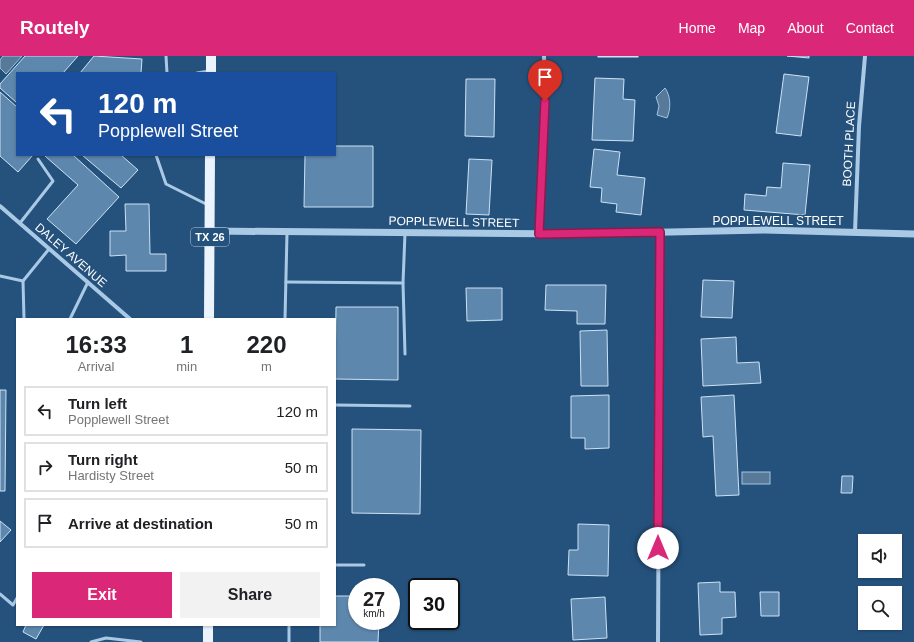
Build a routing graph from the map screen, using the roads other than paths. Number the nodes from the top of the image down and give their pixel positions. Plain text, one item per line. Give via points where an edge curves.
1 (166, 56) edge
2 (211, 56) edge
3 (544, 56) edge
4 (865, 56) edge
5 (167, 72) edge
6 (211, 72) edge
7 (156, 156) edge
8 (210, 156) edge
9 (38, 159) dead end
10 (0, 206) edge
11 (210, 206) junction
12 (20, 224) junction
13 (210, 231) junction
14 (287, 232) junction
15 (660, 232) junction
16 (855, 232) junction
17 (405, 233) junction
18 (539, 234) junction
19 (914, 234) edge
20 (49, 249) junction
21 (0, 276) edge
22 (23, 281) junction
23 (88, 282) junction
24 (286, 282) junction
25 (403, 282) junction
26 (24, 318) edge
27 (70, 318) edge
28 (129, 318) edge
29 (209, 318) edge
30 (285, 318) edge
31 (405, 354) dead end
32 (336, 406) edge
33 (410, 406) dead end
34 (336, 565) edge
35 (364, 565) dead end
36 (0, 594) edge
37 (16, 600) edge
38 (208, 626) edge
39 (289, 626) edge
40 (92, 642) edge
41 (134, 642) edge
42 (141, 642) edge
43 (208, 642) edge
44 (289, 642) edge
45 (658, 642) edge

1 - 5 lane
2 - 6 main road
3 - 18 street via 545,101
4 - 16 street, BOOTH PLACE via 858,126
7 - 11 lane via 166,184
8 - 11 main road, TX 26
9 - 12 lane via 53,181
10 - 12 street, DALEY AVENUE
11 - 13 main road, TX 26
12 - 20 street, DALEY AVENUE
13 - 14 street, POPPLEWELL STREET
13 - 29 main road, TX 26
14 - 17 street, POPPLEWELL STREET
14 - 24 lane
15 - 16 street, POPPLEWELL STREET
15 - 18 street, POPPLEWELL STREET
15 - 45 street
16 - 19 street, POPPLEWELL STREET
17 - 18 street, POPPLEWELL STREET
17 - 25 lane
20 - 22 lane
20 - 23 street, DALEY AVENUE
21 - 22 lane
22 - 26 lane
23 - 27 lane
23 - 28 street, DALEY AVENUE
24 - 25 lane
24 - 30 lane
25 - 31 lane
32 - 33 lane
34 - 35 lane
36 - 37 lane via 13,605
38 - 43 main road
39 - 44 lane
40 - 41 lane via 106,638
41 - 42 lane

